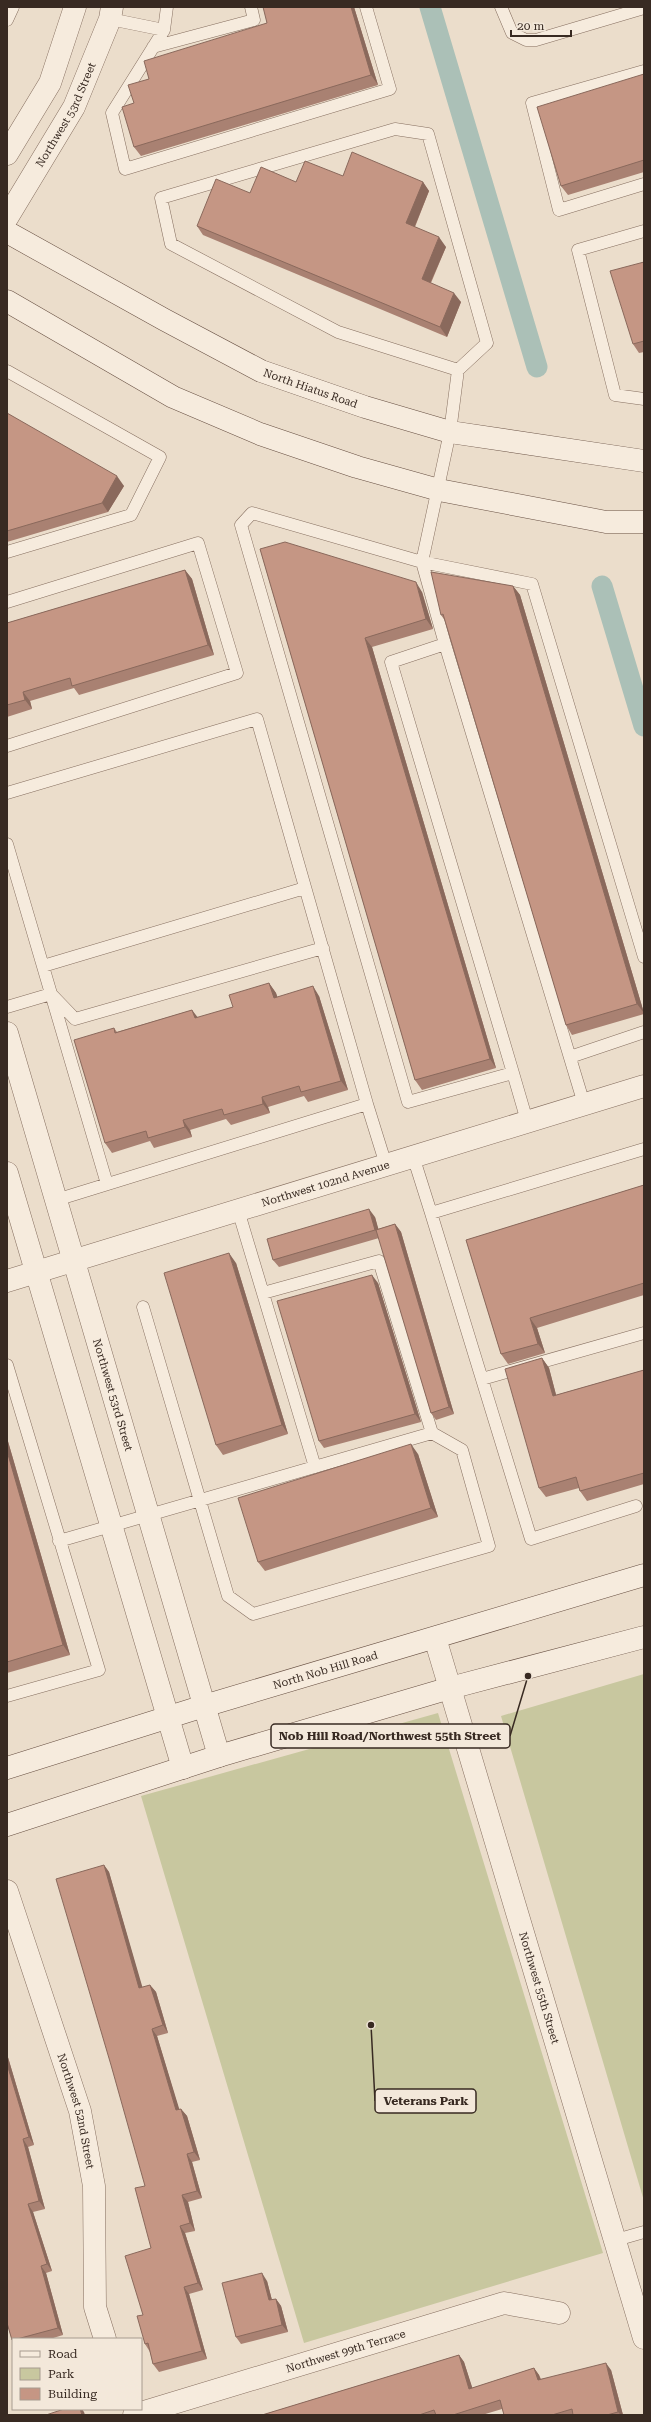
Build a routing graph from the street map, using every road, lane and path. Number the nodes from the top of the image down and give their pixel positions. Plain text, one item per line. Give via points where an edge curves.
1 (75, 7) edge
2 (167, 7) edge
3 (251, 7) edge
4 (366, 7) edge
5 (501, 7) edge
6 (644, 8) edge
7 (111, 13) edge
8 (164, 30) junction
9 (153, 47) junction
10 (644, 71) edge
11 (7, 154) edge
12 (644, 184) edge
13 (7, 218) edge
14 (644, 231) edge
15 (7, 232) edge
16 (7, 301) edge
17 (458, 370) junction
18 (7, 371) edge
19 (644, 399) edge
20 (450, 432) junction
21 (644, 461) edge
22 (439, 490) junction
23 (644, 522) edge
24 (7, 552) edge
25 (422, 562) junction
26 (7, 602) edge
27 (445, 644) junction
28 (7, 746) edge
29 (7, 793) edge
30 (7, 844) edge
31 (305, 888) junction
32 (323, 948) junction
33 (644, 957) edge
34 (43, 966) junction
35 (51, 994) junction
36 (7, 1007) edge
37 (644, 1032) edge
38 (7, 1033) edge
39 (570, 1057) junction
40 (513, 1073) junction
41 (644, 1086) edge
42 (367, 1104) junction
43 (584, 1104) junction
44 (527, 1121) junction
45 (644, 1149) edge
46 (413, 1156) junction
47 (386, 1165) junction
48 (7, 1173) edge
49 (107, 1184) junction
50 (56, 1200) junction
51 (238, 1210) junction
52 (431, 1213) junction
53 (73, 1260) junction
54 (36, 1272) junction
55 (7, 1281) edge
56 (263, 1293) junction
57 (143, 1307) dead end
58 (644, 1333) edge
59 (7, 1365) edge
60 (482, 1379) junction
61 (432, 1433) junction
62 (315, 1468) junction
63 (200, 1501) junction
64 (641, 1507) edge
65 (149, 1515) junction
66 (112, 1526) junction
67 (59, 1541) junction
68 (644, 1575) edge
69 (644, 1637) edge
70 (435, 1638) junction
71 (450, 1688) junction
72 (7, 1696) edge
73 (204, 1706) junction
74 (168, 1717) junction
75 (219, 1756) junction
76 (7, 1768) edge
77 (183, 1768) junction
78 (7, 1825) edge
79 (7, 1891) edge
80 (644, 2232) edge
81 (616, 2240) junction
82 (559, 2313) dead end
83 (105, 2338) edge
84 (644, 2338) edge
85 (134, 2415) edge

1 - 11 street via 50,83
2 - 8 lane
3 - 9 lane via 254,20
4 - 9 lane via 390,89 125,169 112,113
5 - 6 lane via 512,33 526,40 536,40
7 - 8 lane
7 - 13 street, Northwest 53rd Street via 74,107
8 - 9 lane
10 - 12 lane via 532,103 559,210
14 - 19 lane via 578,250 615,395
15 - 20 street, North Hiatus Road via 260,370 365,407
16 - 22 street via 173,397 260,434 357,467
17 - 17 lane via 487,343 428,134 395,129 161,198 171,244 338,332
17 - 20 lane
18 - 24 lane via 160,457 131,515
20 - 21 street, North Hiatus Road
20 - 22 lane
22 - 23 street via 606,522
22 - 25 lane
25 - 27 lane
25 - 33 lane via 532,584
25 - 40 lane via 252,513 241,525 408,1102
26 - 28 lane via 198,543 237,673
27 - 39 lane
27 - 40 lane via 391,662
29 - 31 lane via 257,719
30 - 34 lane
31 - 32 lane
31 - 34 lane
32 - 35 lane via 75,1019
32 - 42 lane
34 - 35 lane
35 - 36 lane
35 - 49 lane
37 - 39 lane
38 - 50 street, Northwest 53rd Street
39 - 43 lane
40 - 44 lane
41 - 43 street, Northwest 102nd Avenue
42 - 47 lane
42 - 49 lane
43 - 44 street, Northwest 102nd Avenue
44 - 46 street, Northwest 102nd Avenue
45 - 52 lane
46 - 47 street, Northwest 102nd Avenue
46 - 52 lane
47 - 51 street, Northwest 102nd Avenue
48 - 54 street
49 - 50 lane
50 - 53 street, Northwest 53rd Street
51 - 53 street, Northwest 102nd Avenue
51 - 56 lane
52 - 60 lane
53 - 54 street, Northwest 102nd Avenue
53 - 65 street, Northwest 53rd Street
54 - 55 street, Northwest 102nd Avenue
54 - 66 street
56 - 61 lane via 379,1261
56 - 62 lane
57 - 63 lane
58 - 60 lane
59 - 67 lane
60 - 64 lane via 531,1539
61 - 62 lane
61 - 63 lane via 462,1450 489,1546 254,1614 228,1596
62 - 63 lane
63 - 65 lane
65 - 66 lane
65 - 73 street, Northwest 53rd Street
66 - 67 lane
66 - 74 street
67 - 72 lane via 99,1670
68 - 70 street, North Nob Hill Road
69 - 71 street
70 - 71 street, Northwest 55th Street
70 - 73 street, North Nob Hill Road
71 - 75 street
71 - 81 street, Northwest 55th Street
73 - 74 street, North Nob Hill Road
73 - 75 street, Northwest 53rd Street
74 - 76 street, North Nob Hill Road
74 - 77 street
75 - 77 street
77 - 78 street
79 - 83 street, Northwest 52nd Street via 80,2111 94,2186 95,2307
80 - 81 lane
81 - 84 street, Northwest 55th Street
82 - 85 street, Northwest 99th Terrace via 504,2303

